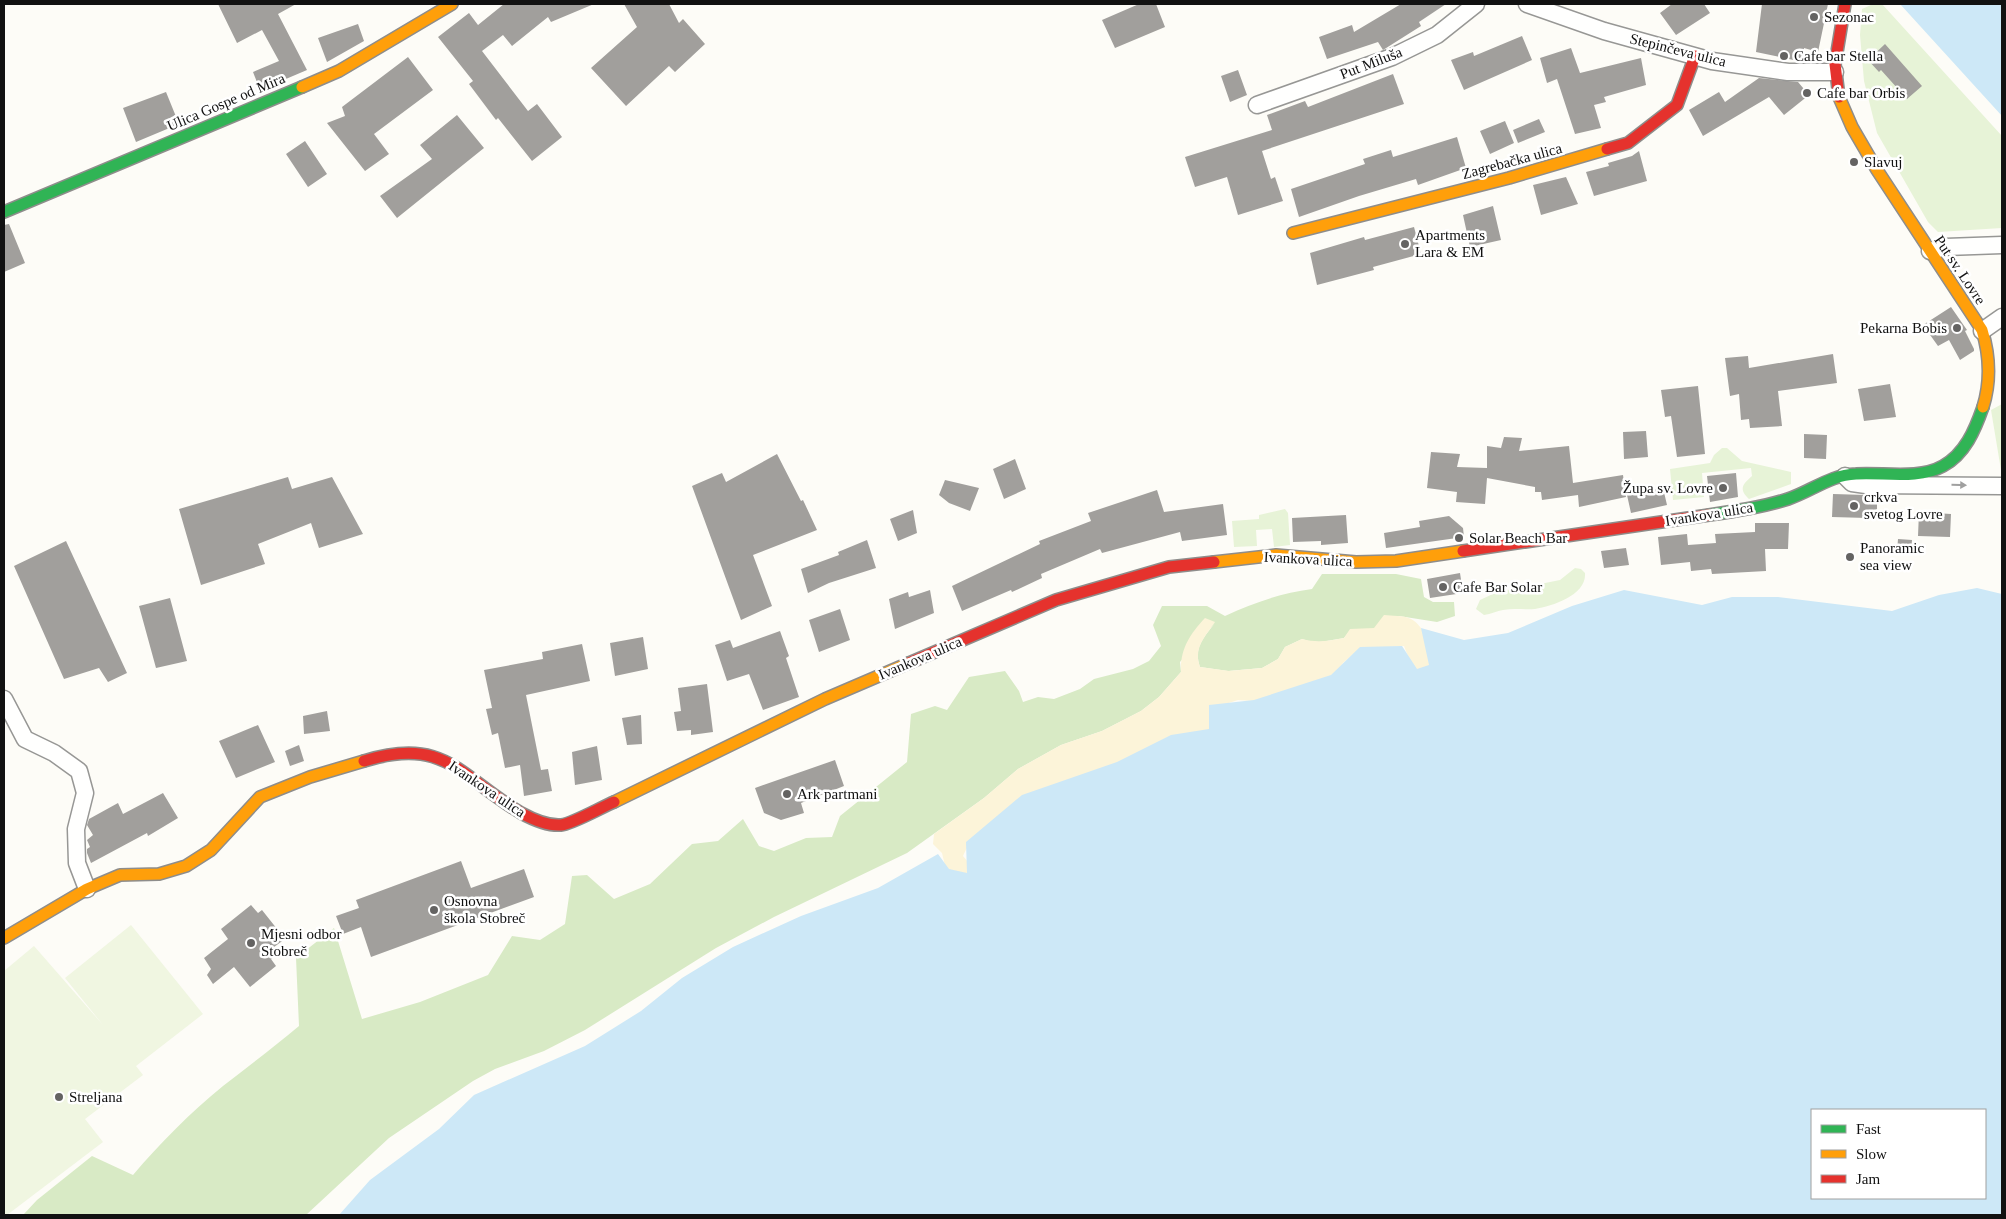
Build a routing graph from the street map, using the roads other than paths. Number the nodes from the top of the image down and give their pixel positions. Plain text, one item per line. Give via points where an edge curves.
1 (452, 4) edge
2 (1476, 4) edge
3 (1527, 4) edge
4 (1846, 4) edge
5 (1694, 56) junction
6 (1834, 72) junction
7 (1257, 105) dead end
8 (4, 212) edge
9 (1293, 233) dead end
10 (2002, 244) edge
11 (1930, 251) junction
12 (2002, 317) edge
13 (1982, 330) junction
14 (1844, 475) junction
15 (1822, 482) joint
16 (2002, 486) edge
17 (4, 699) edge
18 (87, 889) junction
19 (4, 938) edge

1 - 8 street, Ulica Gospe od Mira via 339,71
2 - 7 street, Put Miluša via 1437,35 1392,57
3 - 5 street, Stepinčeva ulica via 1604,31
4 - 6 street, Put sv. Lovre via 1837,38
5 - 6 street, Stepinčeva ulica via 1788,72
5 - 9 street, Zagrebačka ulica via 1676,105 1628,143 1509,178
6 - 11 street, Put sv. Lovre via 1848,121 1908,222
10 - 11 street
11 - 13 street, Put sv. Lovre
12 - 13 street
13 - 14 street, Put sv. Lovre via 1990,354 1989,378 1978,424 1956,456 1944,466 1930,471
14 - 15 street, Put sv. Lovre
14 -> 16 street via 1852,483 1866,485
15 - 18 street, Ivankova ulica via 1784,501 1396,561 1356,562 1276,555 1169,567 1047,604 825,699 561,825 533,820 503,802 452,763 421,752 389,754 310,777 260,797 211,850 186,866 158,874 120,875
17 - 18 street via 25,739 54,753 79,771 86,793 76,829 78,863
18 - 19 street, Ivankova ulica

